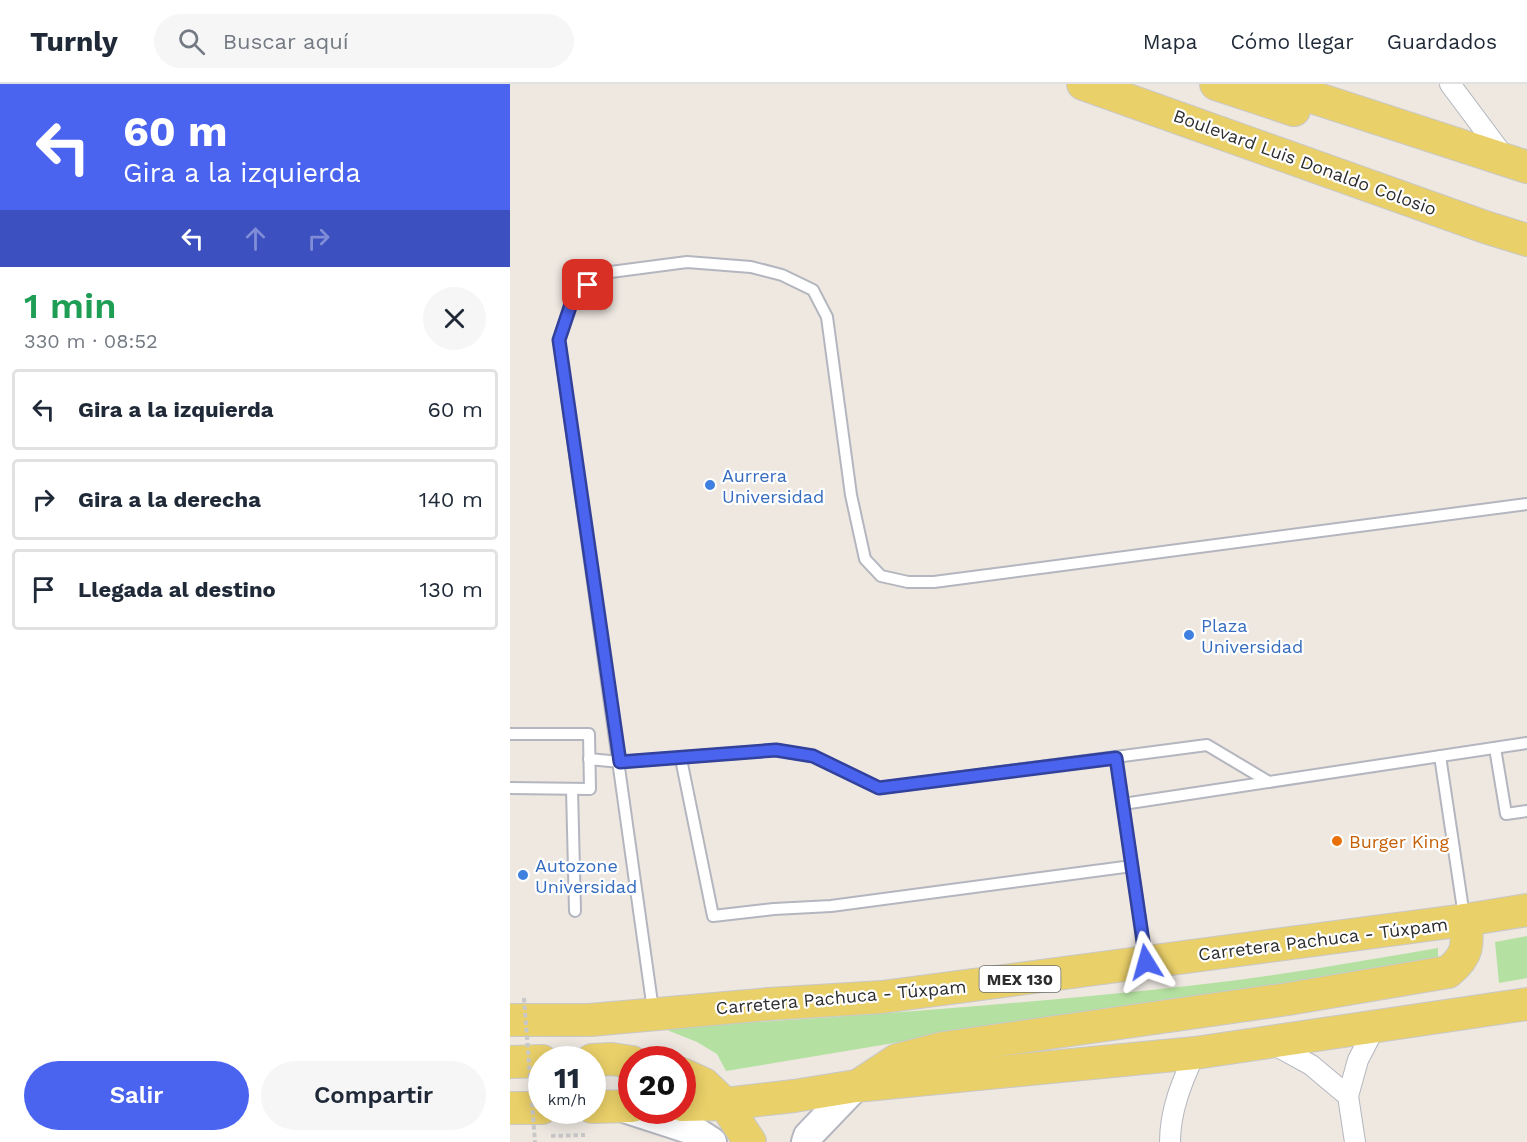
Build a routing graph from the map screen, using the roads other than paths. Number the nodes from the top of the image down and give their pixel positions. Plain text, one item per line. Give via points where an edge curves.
1 (1083, 84) edge
2 (1216, 84) edge
3 (1272, 84) edge
4 (1450, 84) edge
5 (1129, 92) edge
6 (1445, 142) junction
7 (1518, 164) edge
8 (1527, 240) edge
9 (1527, 504) edge
10 (510, 735) edge
11 (1527, 743) edge
12 (1495, 748) junction
13 (1440, 756) junction
14 (1116, 758) junction
15 (589, 759) junction
16 (681, 759) junction
17 (620, 762) junction
18 (1269, 782) junction
19 (510, 788) edge
20 (572, 789) junction
21 (1123, 804) junction
22 (1527, 811) edge
23 (1132, 866) junction
24 (1527, 910) edge
25 (575, 911) dead end
26 (1465, 920) junction
27 (1146, 962) junction
28 (1527, 1004) edge
29 (517, 1009) edge
30 (654, 1015) junction
31 (1376, 1028) junction
32 (1269, 1042) junction
33 (1195, 1053) junction
34 (528, 1061) edge
35 (510, 1062) edge
36 (696, 1080) edge
37 (856, 1086) junction
38 (1348, 1096) junction
39 (725, 1104) junction
40 (696, 1105) edge
41 (615, 1107) edge
42 (510, 1108) edge
43 (528, 1108) edge
44 (712, 1142) edge
45 (750, 1142) edge
46 (806, 1142) edge
47 (1170, 1142) edge
48 (1355, 1142) edge

1 - 5 main road, Boulevard Luis Donaldo Colosio
2 - 6 main road via 1397,144
3 - 6 main road
4 - 7 street
5 - 8 main road, Boulevard Luis Donaldo Colosio
6 - 7 main road
9 - 17 lane via 934,582 881,576 865,559 827,317 813,291 782,275 751,267 687,262 603,273 573,298 559,340
10 - 15 lane via 589,734
11 - 12 lane
12 - 13 lane
12 - 22 lane via 1506,814
13 - 18 lane
13 - 26 lane
14 - 16 lane via 879,788 813,756 776,750
14 - 18 lane via 1207,745
14 - 21 lane
15 - 17 lane
15 - 20 lane via 590,789
16 - 17 lane
16 - 23 lane via 713,916 831,906
17 - 30 lane
18 - 21 lane
19 - 20 lane
20 - 25 lane
21 - 23 lane
23 - 27 lane
24 - 26 main road, Carretera Pachuca - Túxpam / MEX 130
26 - 27 main road, Carretera Pachuca - Túxpam / MEX 130
26 - 37 main road via 1467,944 1462,961 1448,972 943,1048 897,1060
27 - 30 main road, Carretera Pachuca - Túxpam / MEX 130 via 882,997
28 - 31 main road
29 - 30 main road, Carretera Pachuca - Túxpam / MEX 130 via 590,1020
31 - 32 main road
31 - 38 street via 1358,1060
32 - 33 main road
32 - 38 street via 1311,1065
33 - 37 main road
33 - 47 street via 1177,1097
34 - 35 main road
36 - 39 main road
37 - 39 main road
37 - 46 street
38 - 48 street
39 - 40 main road
39 - 45 main road
41 - 44 street via 695,1131
42 - 43 main road

